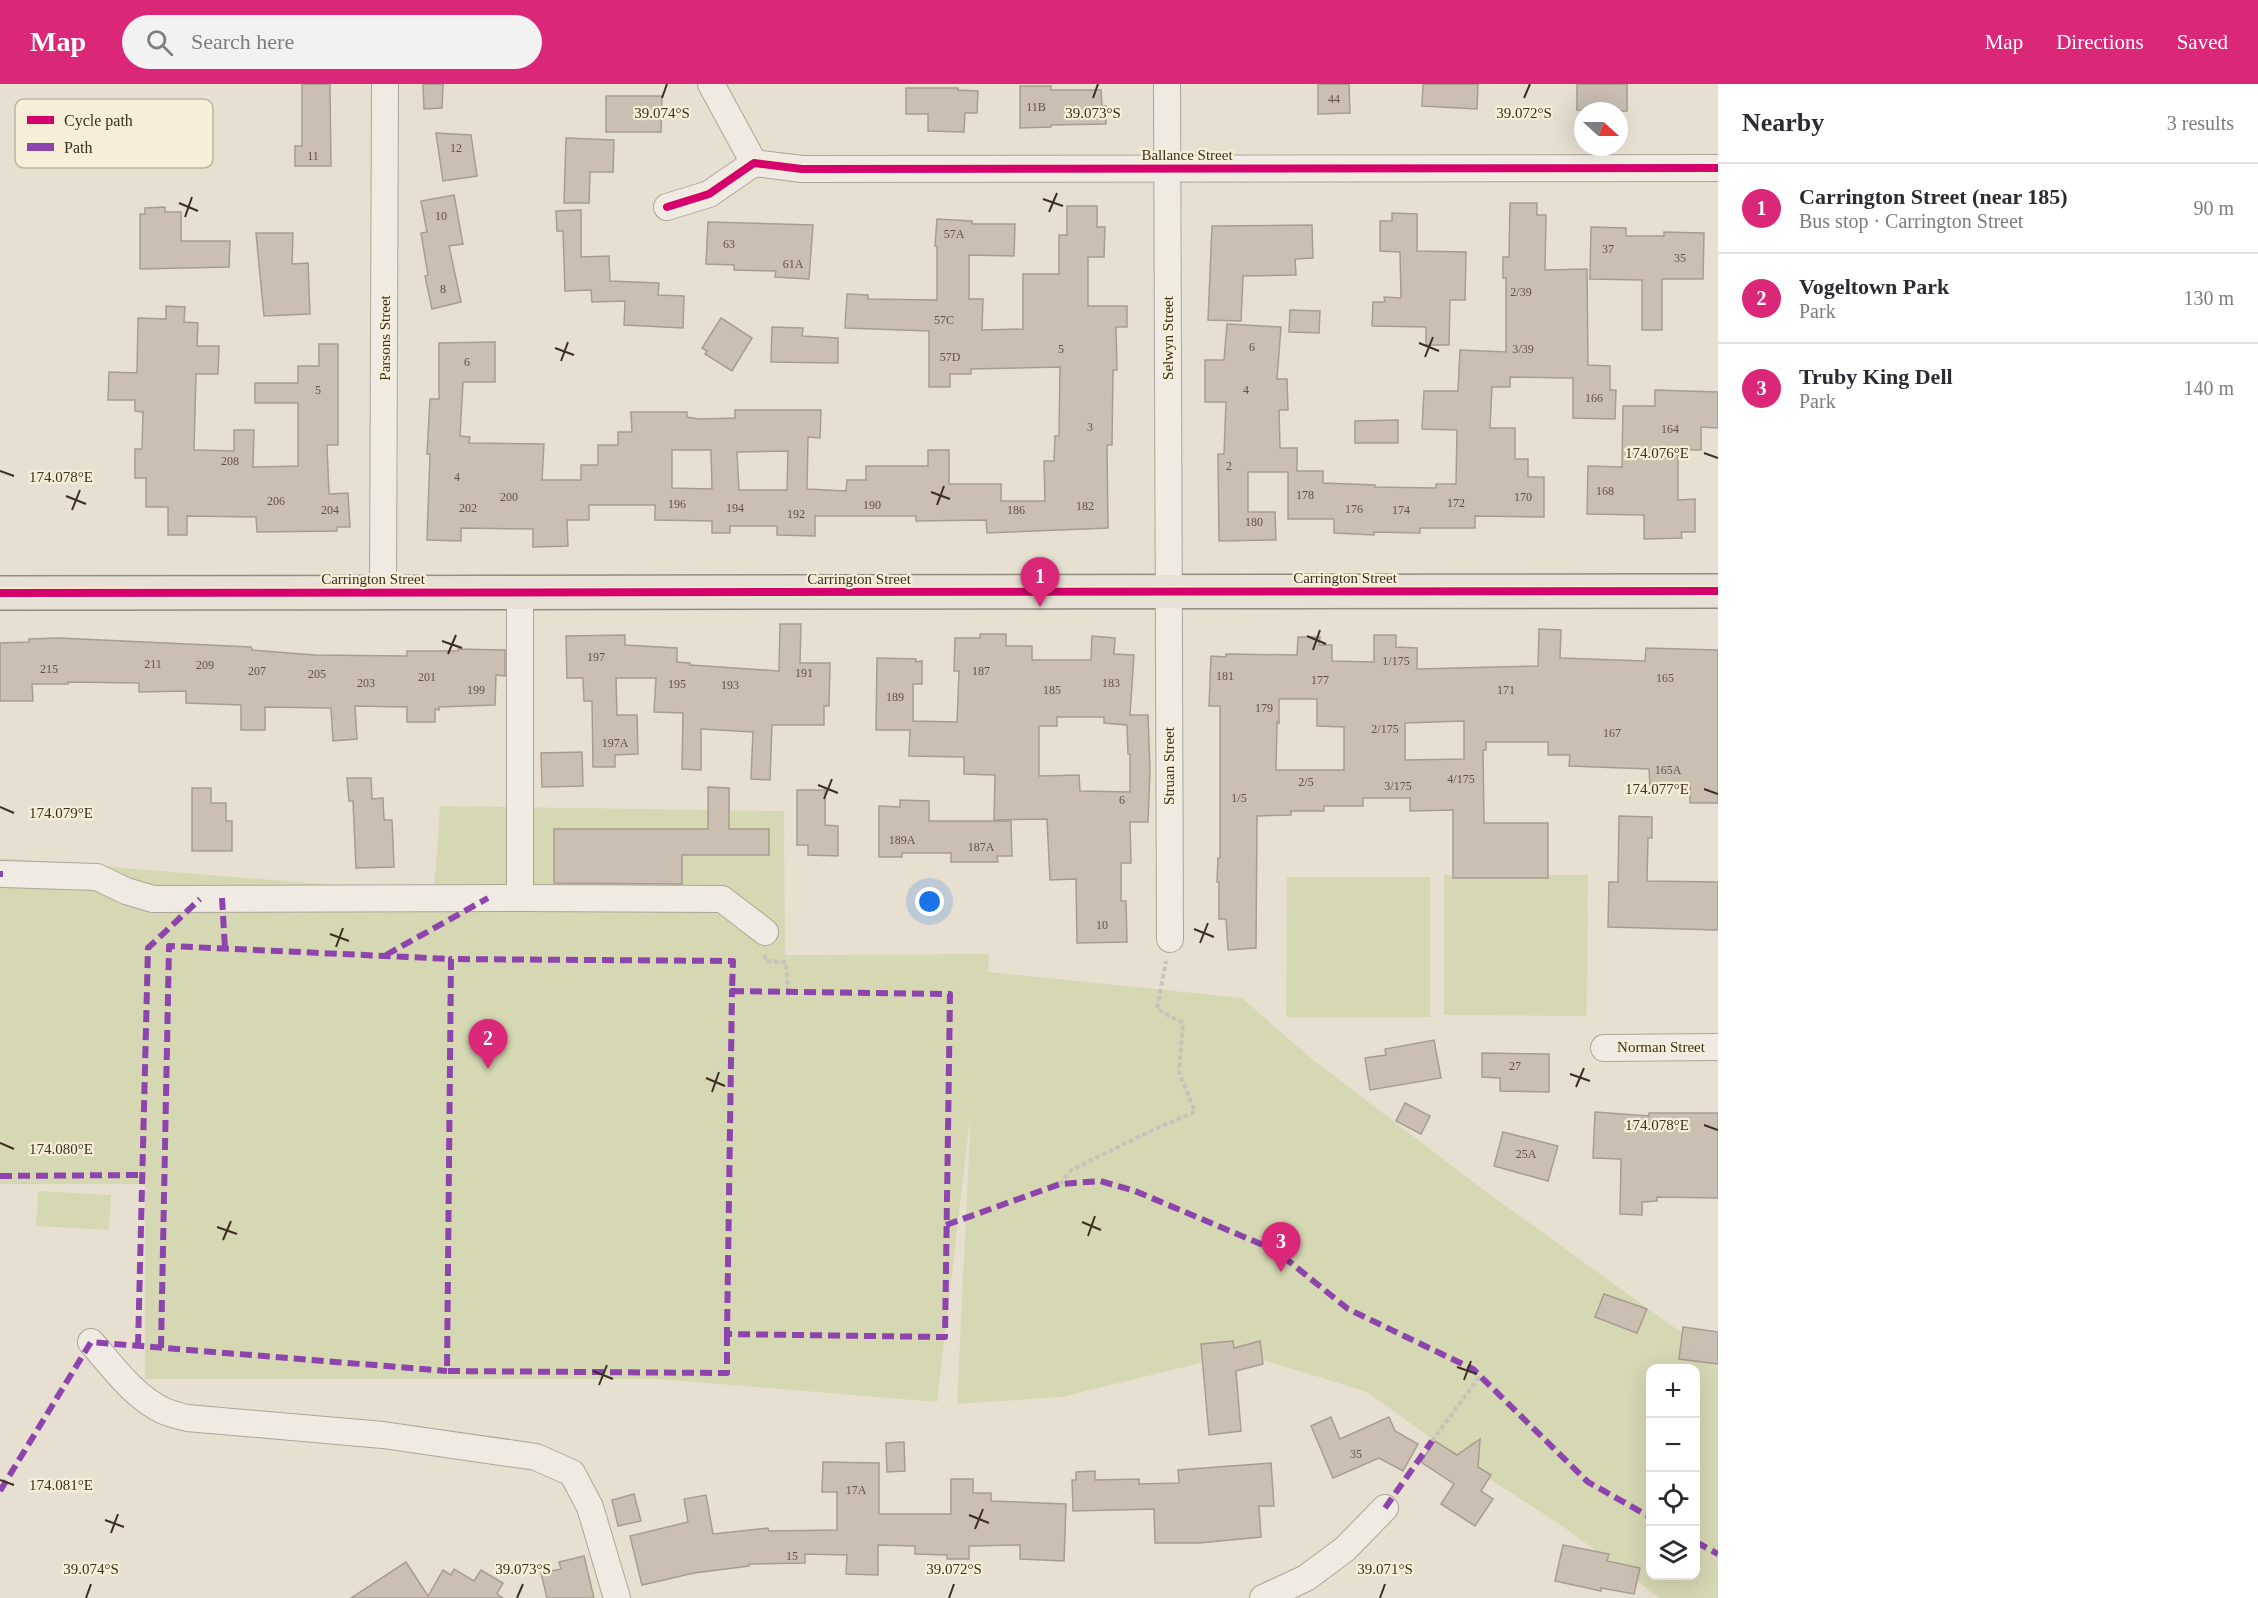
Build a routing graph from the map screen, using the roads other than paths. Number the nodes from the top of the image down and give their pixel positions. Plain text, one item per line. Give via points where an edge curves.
1 (386, 84) edge
2 (711, 84) edge
3 (1167, 84) edge
4 (754, 163) junction
5 (1167, 168) junction
6 (1718, 168) edge
7 (667, 207) dead end
8 (1718, 591) edge
9 (383, 592) junction
10 (520, 592) junction
11 (1169, 592) junction
12 (0, 593) edge
13 (3, 874) dead end
14 (520, 897) junction
15 (765, 932) road end
16 (1170, 939) road end
17 (1718, 1047) edge
18 (1604, 1048) dead end
19 (91, 1342) dead end
20 (1385, 1508) dead end
21 (617, 1598) edge
22 (1263, 1598) edge

1 - 9 street, Parsons Street
2 - 4 street
3 - 5 street, Selwyn Street
4 - 5 street, Ballance Street via 802,170
4 - 7 street via 709,194
5 - 6 street, Ballance Street
5 - 11 street, Selwyn Street
8 - 11 main road, Carrington Street
9 - 10 main road, Carrington Street
9 - 12 main road, Carrington Street
10 - 11 main road, Carrington Street
10 - 14 street
11 - 16 street, Struan Street
13 - 14 street via 97,877 153,899
14 - 15 street via 722,899
17 - 18 street, Norman Street
19 - 21 street via 145,1398 163,1410 187,1418 383,1435 536,1456 572,1473 590,1507
20 - 22 street via 1345,1549 1306,1578

